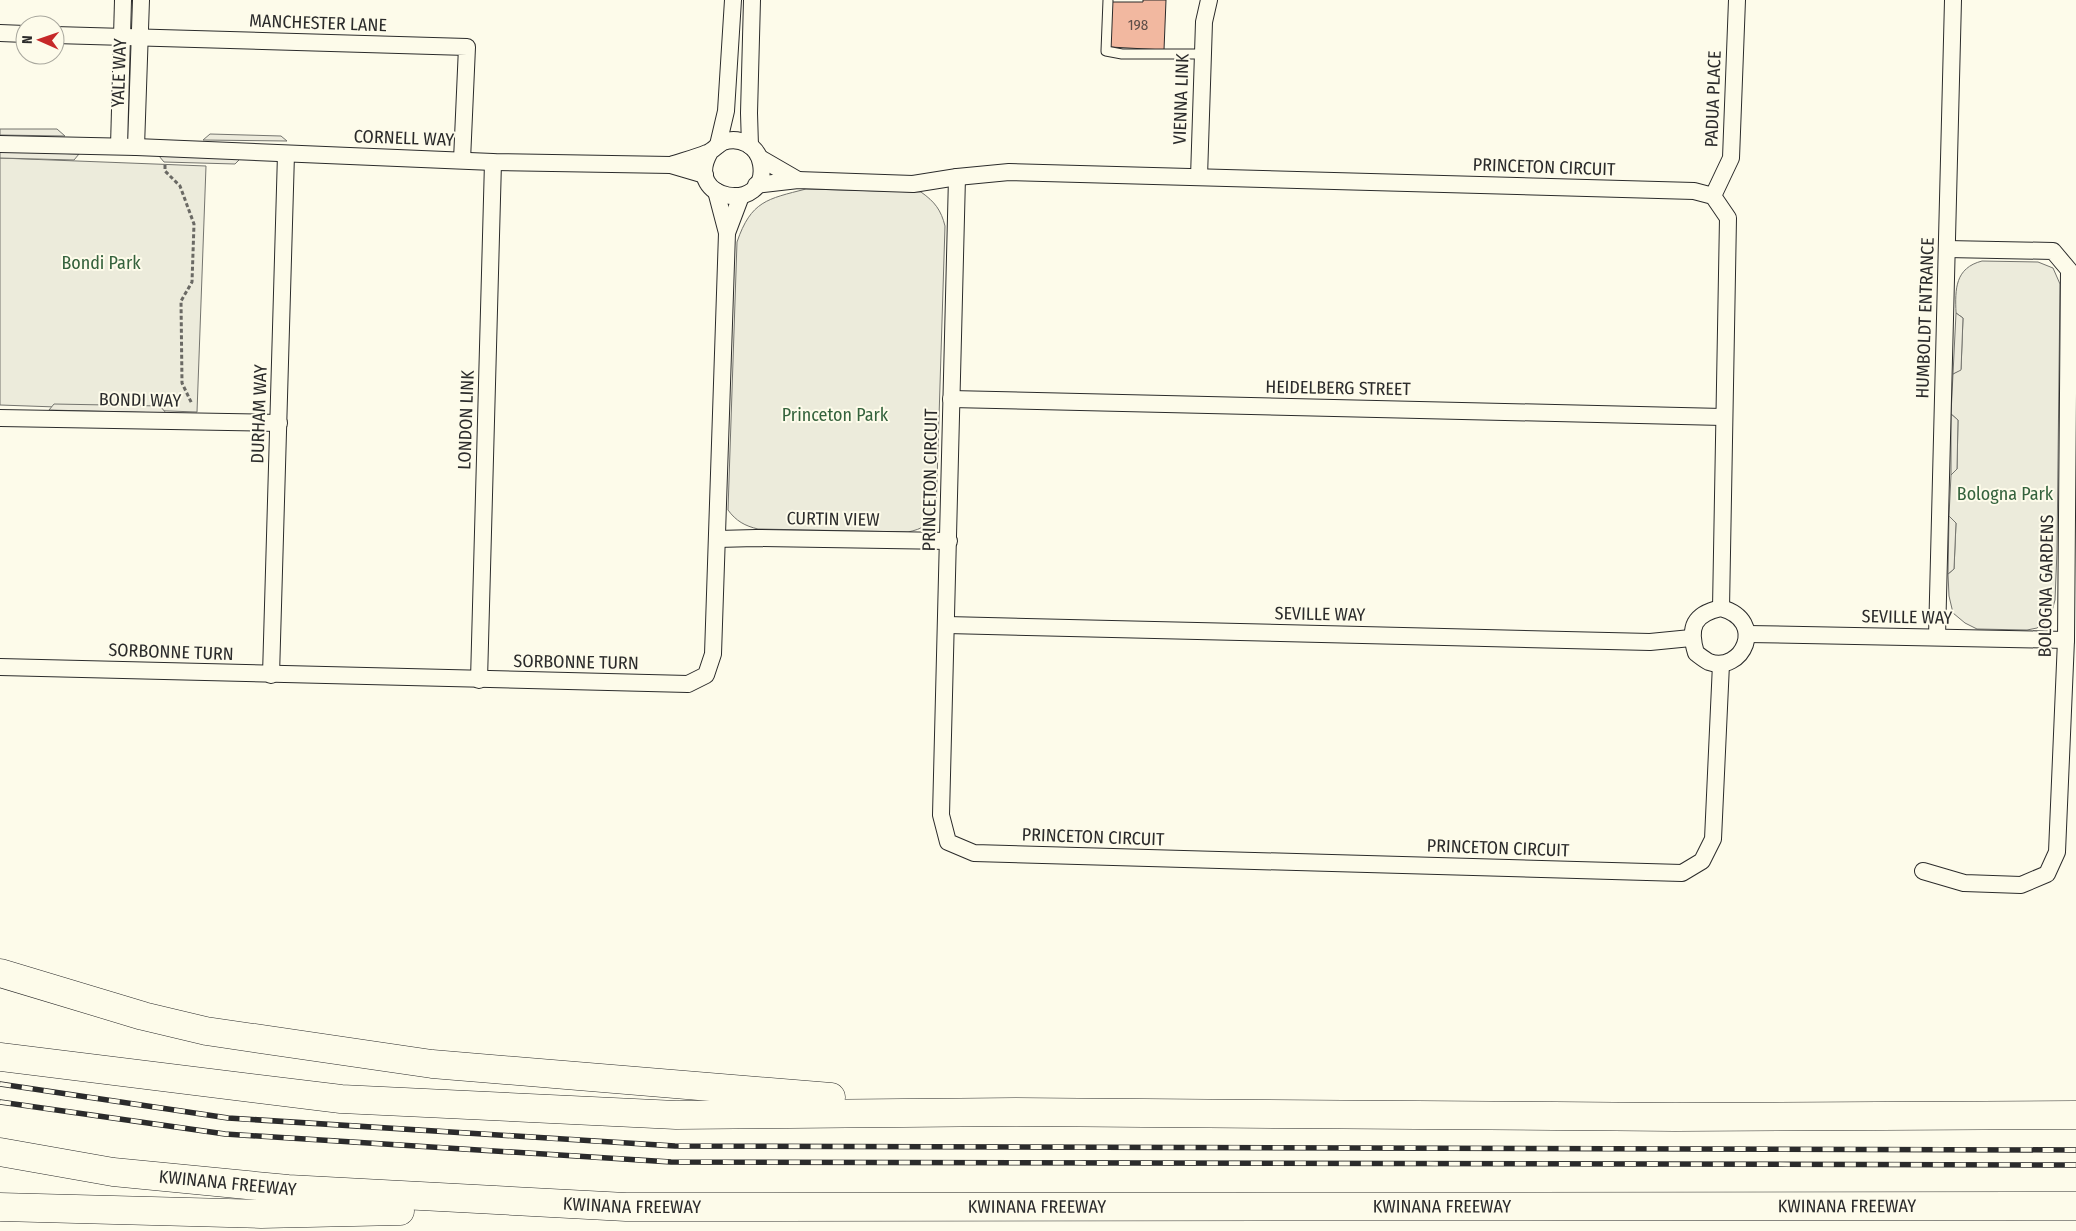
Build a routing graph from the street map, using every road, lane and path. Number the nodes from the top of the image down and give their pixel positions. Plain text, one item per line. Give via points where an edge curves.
1 (123, 0) edge
2 (141, 0) edge
3 (733, 0) edge
4 (752, 0) edge
5 (1108, 0) edge
6 (1196, 0) edge
7 (1209, 0) edge
8 (1737, 0) edge
9 (1953, 0) edge
10 (1204, 22) junction
11 (0, 33) edge
12 (15, 34) edge
13 (65, 35) edge
14 (122, 37) junction
15 (140, 38) junction
16 (1203, 54) junction
17 (0, 144) edge
18 (119, 146) junction
19 (136, 147) junction
20 (714, 148) junction
21 (755, 152) junction
22 (286, 154) junction
23 (462, 160) junction
24 (494, 162) junction
25 (165, 165) dead end
26 (671, 165) junction
27 (706, 175) junction
28 (957, 177) junction
29 (1198, 177) junction
30 (798, 180) junction
31 (756, 185) junction
32 (716, 191) junction
33 (741, 196) junction
34 (1713, 196) junction
35 (727, 233) junction
36 (1947, 249) junction
37 (951, 399) junction
38 (192, 404) dead end
39 (1723, 417) junction
40 (0, 418) edge
41 (279, 423) junction
42 (717, 539) junction
43 (949, 542) junction
44 (1721, 608) junction
45 (947, 625) junction
46 (1747, 634) junction
47 (1937, 637) junction
48 (1691, 638) junction
49 (2066, 640) junction
50 (1722, 664) junction
51 (0, 668) edge
52 (271, 675) junction
53 (479, 680) junction
54 (1923, 871) dead end
55 (0, 973) edge
56 (0, 1057) edge
57 (1016, 1112) junction
58 (2076, 1114) edge
59 (0, 1152) edge
60 (626, 1206) junction
61 (2076, 1206) edge
62 (0, 1207) edge

1 - 14 street, YALE WAY
2 - 15 street, YALE WAY
3 - 20 street via 726,111
4 - 21 street via 749,113
5 - 16 lane via 1106,51 1122,54
6 - 10 street, VIENNA LINK
7 - 10 street, VIENNA LINK
8 - 34 street, PADUA PLACE via 1731,158
9 - 36 street, HUMBOLDT ENTRANCE
10 - 16 street, VIENNA LINK
11 - 12 street
13 - 14 street, MANCHESTER LANE
14 - 15 street, MANCHESTER LANE
14 - 18 street, YALE WAY
15 - 19 street, YALE WAY
15 - 23 street, MANCHESTER LANE via 467,47
16 - 29 street, VIENNA LINK
17 - 18 street, CORNELL WAY
18 - 19 street, CORNELL WAY
19 - 22 street, CORNELL WAY
20 - 21 street via 734,140
20 - 26 street, CORNELL WAY
20 - 27 street via 706,163
21 - 30 street, PRINCETON CIRCUIT
21 - 31 street via 762,172
22 - 23 street, CORNELL WAY
22 - 41 street, DURHAM WAY
23 - 24 street, CORNELL WAY
24 - 26 street, CORNELL WAY
24 - 53 street, LONDON LINK
25 - 38 path via 165,171 180,186 194,224 192,282 181,301 182,383
26 - 27 street, CORNELL WAY
27 - 32 street
28 - 29 street, PRINCETON CIRCUIT via 1009,172
28 - 30 street, PRINCETON CIRCUIT via 913,184
28 - 37 street, PRINCETON CIRCUIT
29 - 34 street, PRINCETON CIRCUIT via 1694,191
30 - 31 street, PRINCETON CIRCUIT
31 - 33 street
32 - 33 street via 725,196
32 - 35 street, SORBONNE TURN
33 - 35 street, SORBONNE TURN
34 - 39 street via 1728,218
35 - 42 street, SORBONNE TURN
36 - 47 street, HUMBOLDT ENTRANCE
36 - 49 street, BOLOGNA GARDENS via 2054,251 2069,270
37 - 39 street, HEIDELBERG STREET
37 - 43 street, PRINCETON CIRCUIT
39 - 44 street
40 - 41 street, BONDI WAY
41 - 52 street, DURHAM WAY
42 - 43 street, CURTIN VIEW
42 - 53 street, SORBONNE TURN via 713,654 706,675 688,684
43 - 45 street, PRINCETON CIRCUIT
44 - 46 street via 1733,611 1744,622
44 - 48 street via 1706,611 1694,624
45 - 48 street, SEVILLE WAY via 1650,642
45 - 50 street, PRINCETON CIRCUIT via 941,814 948,842 974,853 1682,872 1702,861 1714,839
46 - 47 street, SEVILLE WAY
46 - 50 street via 1745,647 1736,658
47 - 49 street, SEVILLE WAY
48 - 50 street via 1696,653 1710,662
49 - 54 street, BOLOGNA GARDENS via 2057,852 2047,874 2021,885 1964,883
51 - 52 street, SORBONNE TURN
52 - 53 street, SORBONNE TURN
55 - 57 highway via 143,1016 206,1031 432,1064
56 - 57 highway via 341,1099 676,1115
57 - 58 highway via 1676,1117
59 - 60 highway, KWINANA FREEWAY via 113,1172 288,1189
60 - 61 highway, KWINANA FREEWAY
60 - 62 highway via 260,1214

